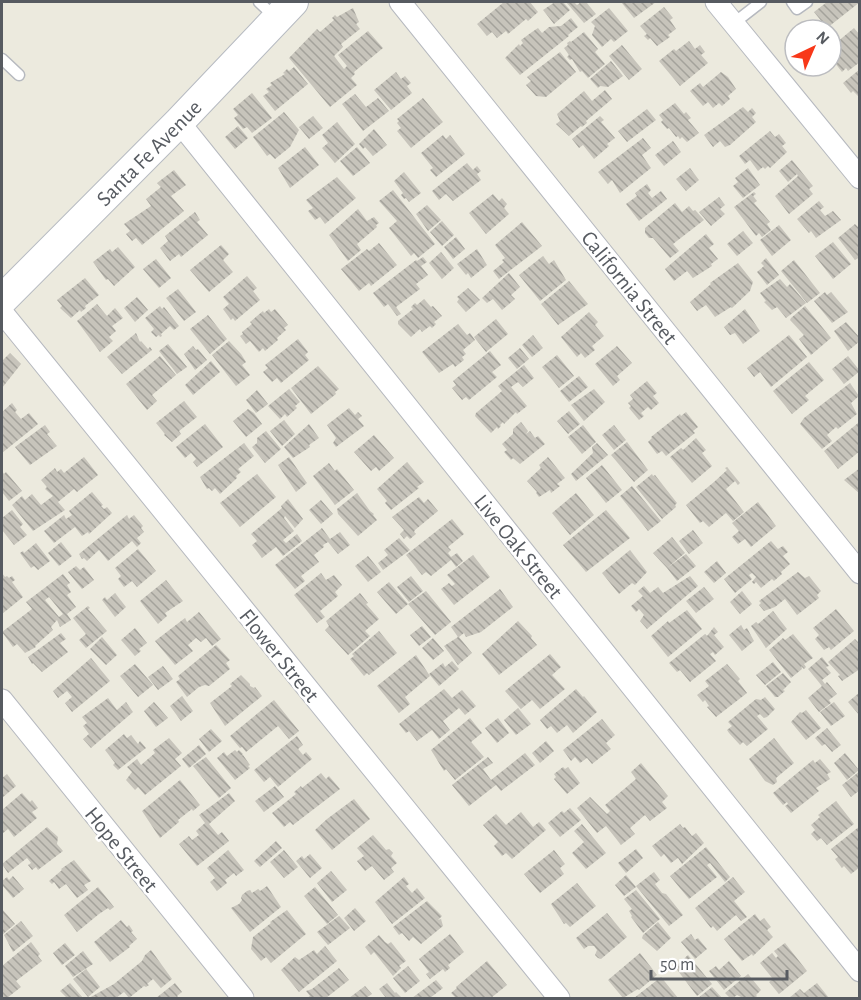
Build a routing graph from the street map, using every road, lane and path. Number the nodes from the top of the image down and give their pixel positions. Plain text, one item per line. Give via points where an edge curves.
1 (400, 2) edge
2 (717, 2) edge
3 (761, 2) edge
4 (792, 2) edge
5 (807, 2) edge
6 (276, 7) edge
7 (734, 23) junction
8 (2, 59) edge
9 (19, 75) dead end
10 (179, 122) junction
11 (860, 178) edge
12 (2, 300) edge
13 (2, 312) edge
14 (860, 573) edge
15 (2, 700) edge
16 (860, 971) edge
17 (243, 999) edge
18 (559, 999) edge

1 - 14 street, California Street
2 - 7 street
3 - 7 lane
4 - 5 lane via 797,9
6 - 10 main road, Santa Fe Avenue
7 - 11 street
8 - 9 lane
10 - 12 main road, Santa Fe Avenue
10 - 16 street, Live Oak Street
13 - 18 street, Flower Street
15 - 17 street, Hope Street

